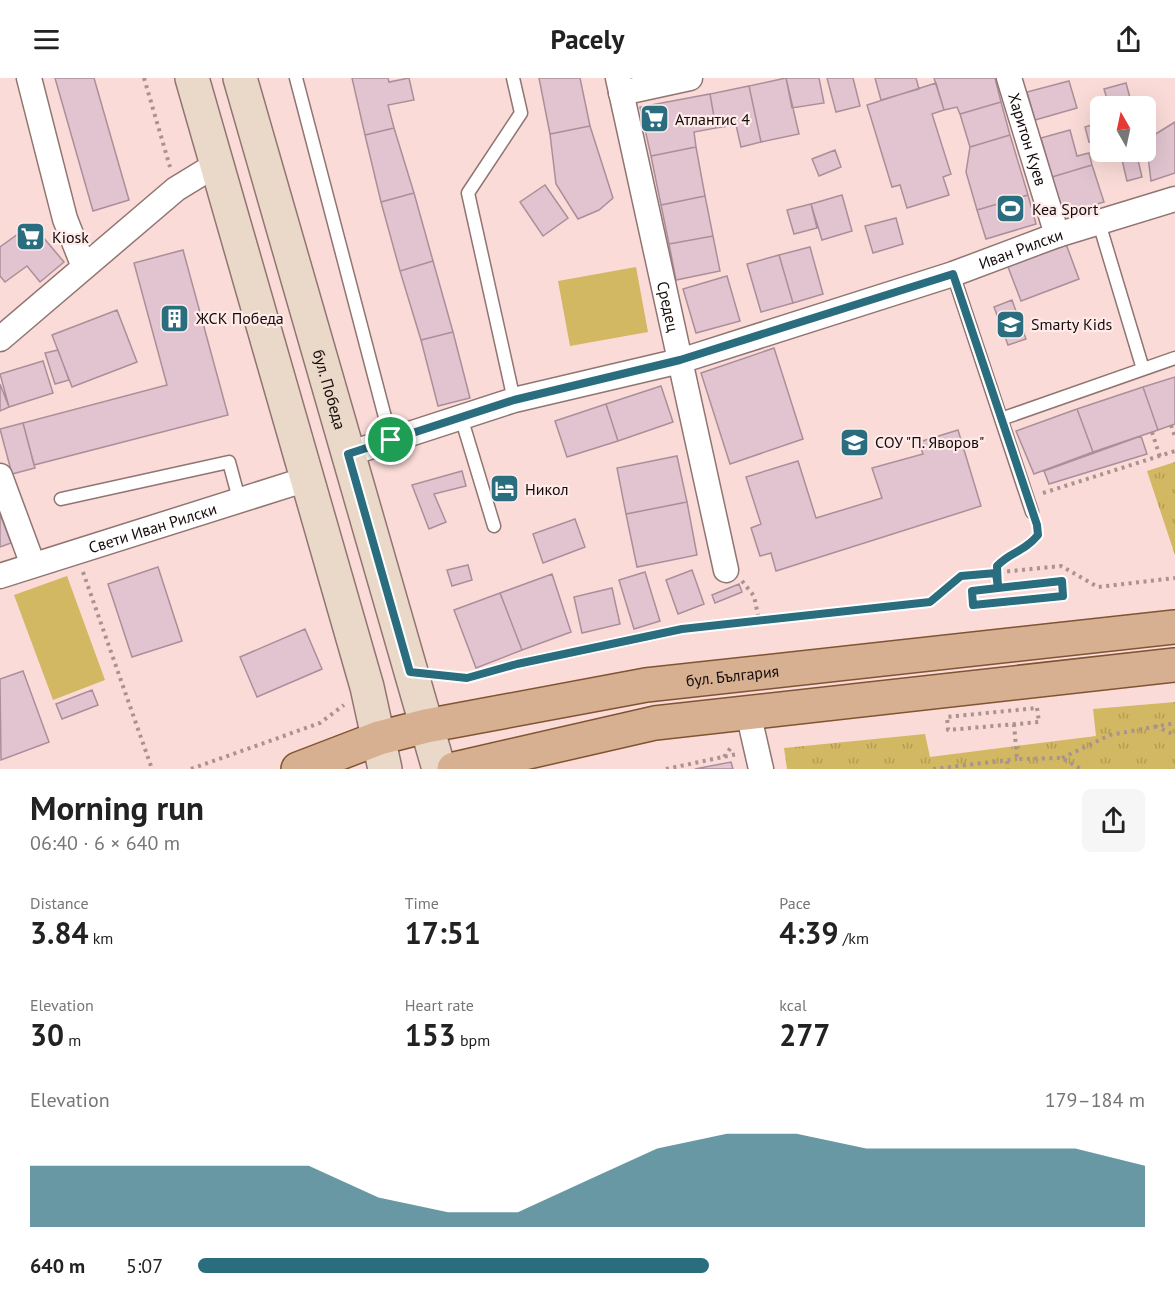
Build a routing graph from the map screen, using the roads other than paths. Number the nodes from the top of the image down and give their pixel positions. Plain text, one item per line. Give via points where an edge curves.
1 (29, 78) edge
2 (192, 78) edge
3 (240, 78) edge
4 (296, 78) edge
5 (513, 78) edge
6 (690, 78) edge
7 (1009, 78) edge
8 (619, 85) edge
9 (217, 164) junction
10 (1175, 199) edge
11 (1099, 223) junction
12 (1057, 235) junction
13 (84, 267) junction
14 (953, 274) junction
15 (0, 339) edge
16 (1175, 358) edge
17 (680, 360) junction
18 (1143, 369) junction
19 (514, 400) junction
20 (460, 417) junction
21 (1001, 419) junction
22 (391, 440) junction
23 (348, 454) junction
24 (0, 476) edge
25 (307, 479) junction
26 (61, 499) dead end
27 (239, 499) junction
28 (1032, 512) road end
29 (495, 526) dead end
30 (33, 565) junction
31 (726, 570) road end
32 (0, 576) edge
33 (1175, 627) edge
34 (1175, 665) edge
35 (748, 712) junction
36 (426, 726) junction
37 (382, 754) edge
38 (298, 769) edge
39 (439, 769) edge
40 (454, 769) edge
41 (760, 769) edge

1 - 13 street via 65,219
2 - 9 main road
3 - 23 main road, бул. Победа
4 - 22 lane
5 - 19 lane via 521,113 468,193
6 - 8 street
7 - 12 street, Харитон Куев
8 - 17 street, Средец
9 - 13 street via 176,189
9 - 25 main road
10 - 11 street, Иван Рилски
11 - 12 street, Иван Рилски
11 - 18 lane
12 - 14 street, Иван Рилски
13 - 15 street
14 - 17 street, Иван Рилски
14 - 21 lane
16 - 18 lane
17 - 19 street, Иван Рилски
17 - 31 street, Средец
18 - 21 lane
19 - 20 street, Иван Рилски
20 - 22 street, Иван Рилски
20 - 29 lane
21 - 28 lane
22 - 23 street, Иван Рилски
23 - 36 main road, бул. Победа
24 - 30 street
25 - 27 street, Свети Иван Рилски
25 - 37 main road via 367,687
26 - 27 lane via 229,462
27 - 30 street, Свети Иван Рилски
30 - 32 street, Свети Иван Рилски
33 - 36 main road, бул. България via 646,685
34 - 35 main road
35 - 40 main road via 655,723
35 - 41 street
36 - 37 main road, бул. България
36 - 39 main road, бул. Победа
37 - 38 main road, бул. България

